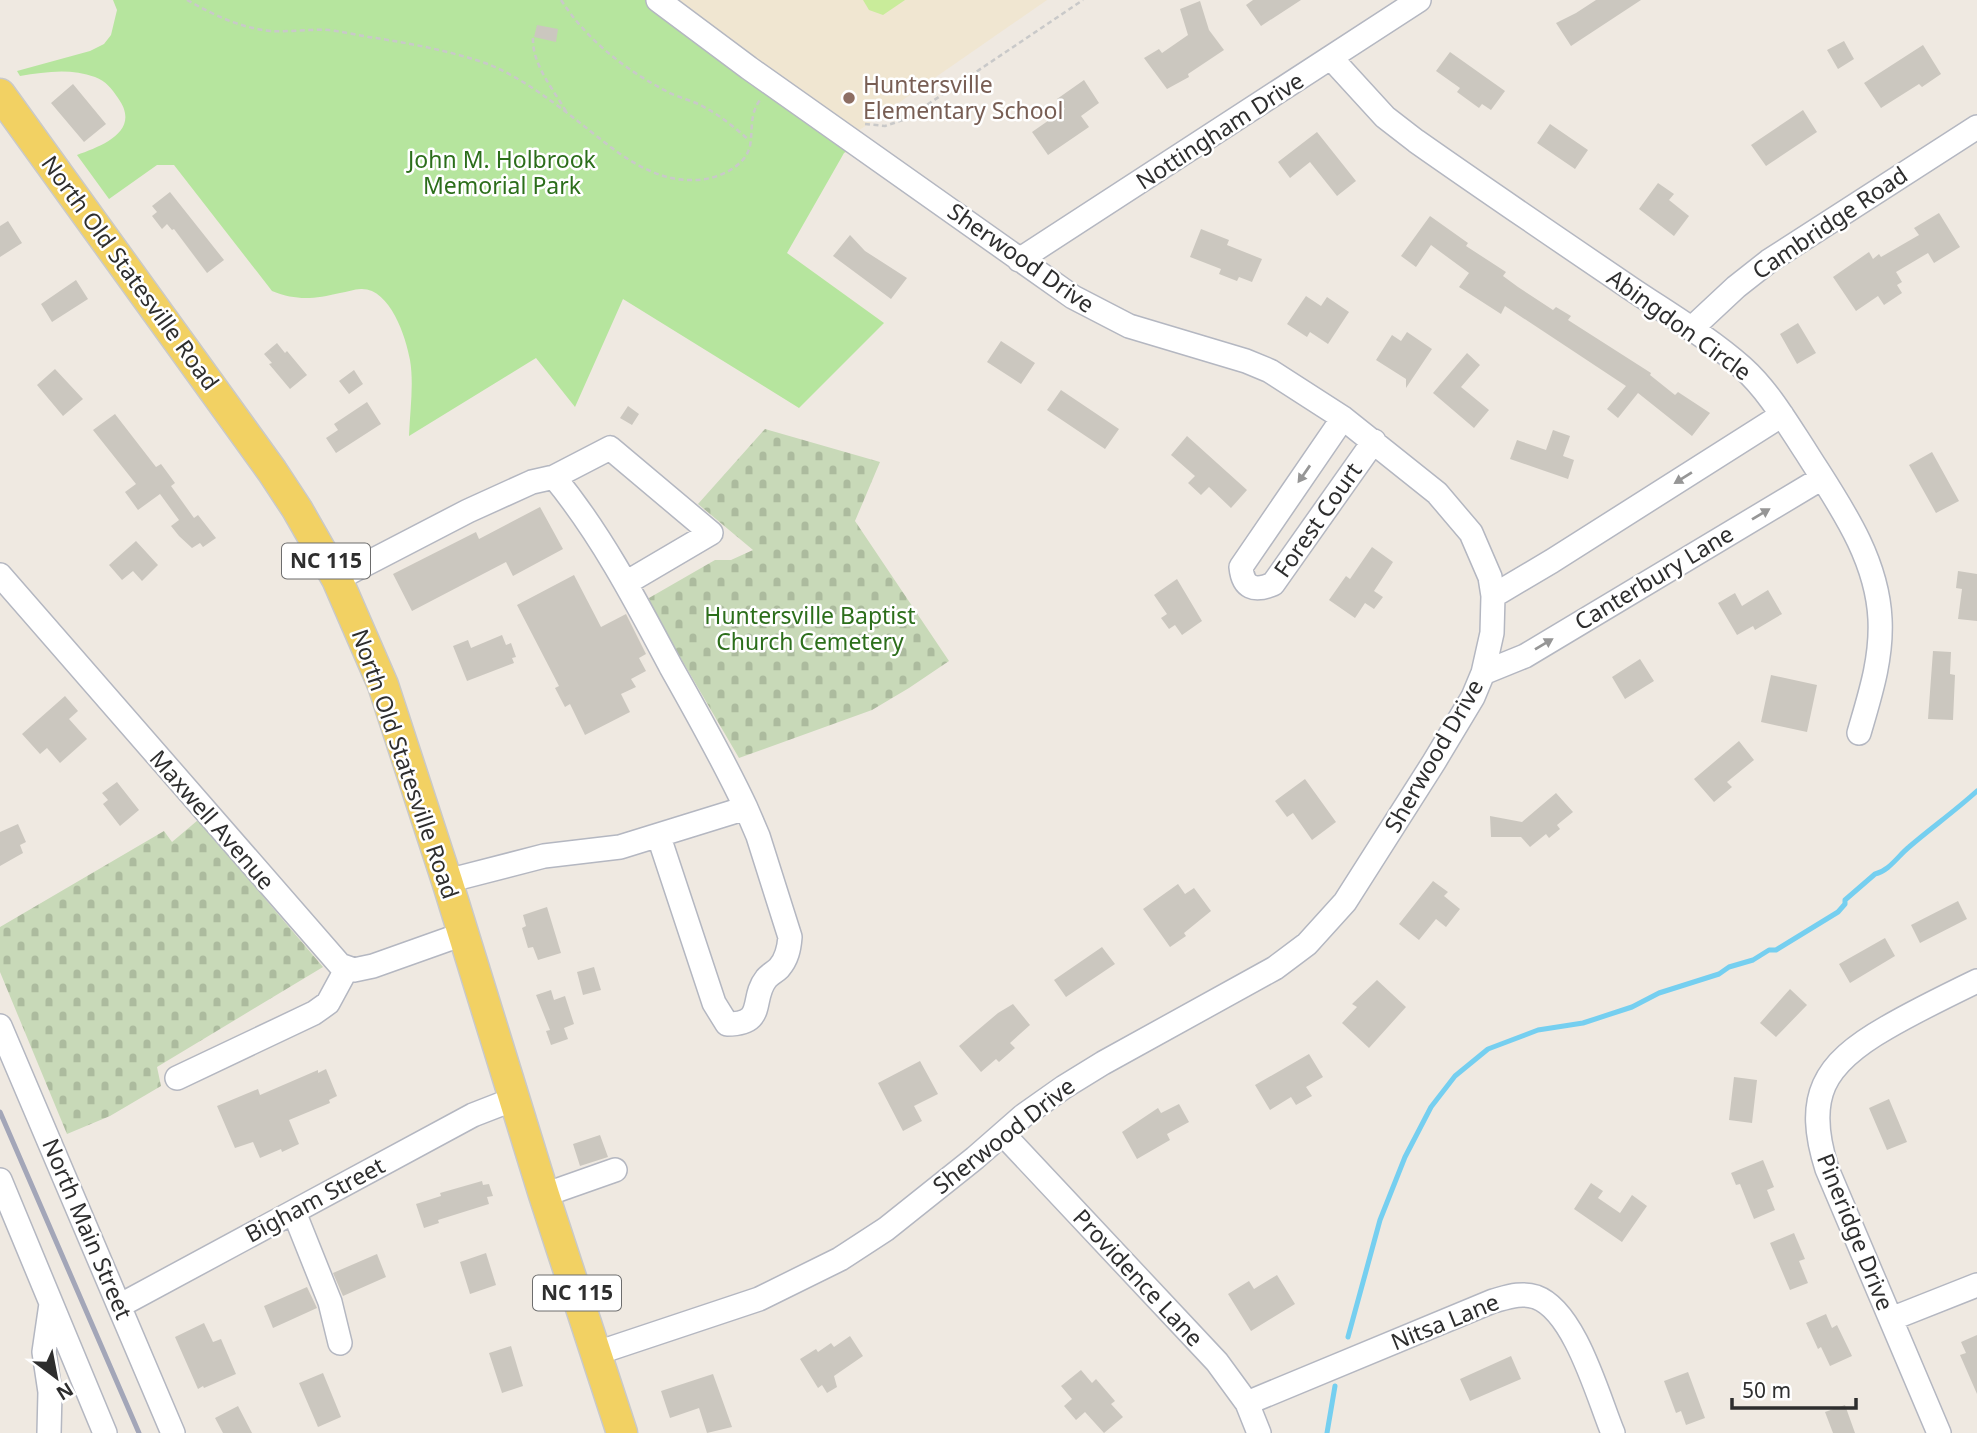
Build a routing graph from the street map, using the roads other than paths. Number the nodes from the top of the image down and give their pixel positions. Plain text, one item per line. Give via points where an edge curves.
1 (658, 0) edge
2 (1419, 0) edge
3 (1331, 58) junction
4 (0, 94) edge
5 (1977, 127) edge
6 (1019, 260) junction
7 (1691, 329) junction
8 (1782, 415) junction
9 (1343, 418) junction
10 (1374, 441) junction
11 (554, 477) junction
12 (1822, 478) junction
13 (0, 575) edge
14 (337, 579) junction
15 (626, 583) junction
16 (1493, 596) junction
17 (1483, 673) junction
18 (1859, 733) dead end
19 (746, 807) junction
20 (659, 837) junction
21 (447, 881) junction
22 (463, 934) junction
23 (347, 968) junction
24 (1977, 981) edge
25 (0, 1026) edge
26 (177, 1078) dead end
27 (514, 1099) junction
28 (1003, 1133) junction
29 (615, 1170) dead end
30 (0, 1180) edge
31 (544, 1195) junction
32 (294, 1212) junction
33 (1977, 1285) edge
34 (51, 1304) junction
35 (119, 1306) junction
36 (1891, 1319) junction
37 (340, 1343) dead end
38 (597, 1353) junction
39 (1247, 1403) junction
40 (50, 1433) edge
41 (105, 1433) edge
42 (173, 1433) edge
43 (622, 1433) edge
44 (1259, 1433) edge
45 (1613, 1433) edge
46 (1939, 1433) edge

1 - 6 street, Sherwood Drive
2 - 3 street, Nottingham Drive
3 - 6 street, Nottingham Drive
3 - 7 street, Abingdon Circle via 1385,117 1416,141
4 - 14 main road, North Old Statesville Road / NC 115 via 272,471
5 - 7 street, Cambridge Road via 1769,261
6 - 9 street, Sherwood Drive via 1100,313 1258,366
7 - 8 street, Abingdon Circle via 1742,367
8 - 12 street, Abingdon Circle
8 -> 16 street
9 - 10 street, Sherwood Drive
9 -> 10 street, Forest Court via 1241,567 1242,579 1250,587 1263,589 1273,584
10 - 16 street, Sherwood Drive via 1454,511 1481,551
11 - 14 street via 468,511
11 - 15 street via 576,503
11 - 15 street via 610,448 711,533
17 -> 12 street, Canterbury Lane via 1525,656
12 - 18 street, Abingdon Circle via 1860,542 1878,603 1877,670
13 - 23 street, Maxwell Avenue via 332,958
14 - 21 main road, North Old Statesville Road / NC 115 via 383,685
15 - 19 street
16 - 17 street, Sherwood Drive via 1492,633
17 - 28 street, Sherwood Drive via 1373,861 1345,902 1307,944 1238,990 1074,1081
19 - 20 street
19 - 20 street via 790,937 788,953 765,979 757,1008 740,1024 727,1024 714,1003
20 - 21 street via 517,861
21 - 22 main road, North Old Statesville Road / NC 115
22 - 23 street via 373,965
22 - 27 main road, North Old Statesville Road / NC 115
23 - 26 street via 328,1003 314,1013
24 - 36 street, Pineridge Drive via 1863,1041 1834,1066 1821,1092 1820,1149
25 - 35 street, North Main Street
27 - 31 main road, North Old Statesville Road / NC 115
27 - 32 street, Bigham Street via 473,1115
28 - 38 street, Sherwood Drive via 886,1229 828,1265 759,1299
28 - 39 street, Providence Lane via 1217,1362
29 - 31 street
30 - 34 street
31 - 38 main road, North Old Statesville Road / NC 115
32 - 35 street, Bigham Street
32 - 37 street via 330,1302
33 - 36 street
34 - 40 street via 44,1352
34 - 41 street
35 - 42 street, North Main Street
36 - 46 street, Pineridge Drive
38 - 43 main road, North Old Statesville Road / NC 115
39 - 44 street, Providence Lane
39 - 45 street, Nitsa Lane via 1493,1301 1523,1295 1547,1303 1571,1333

